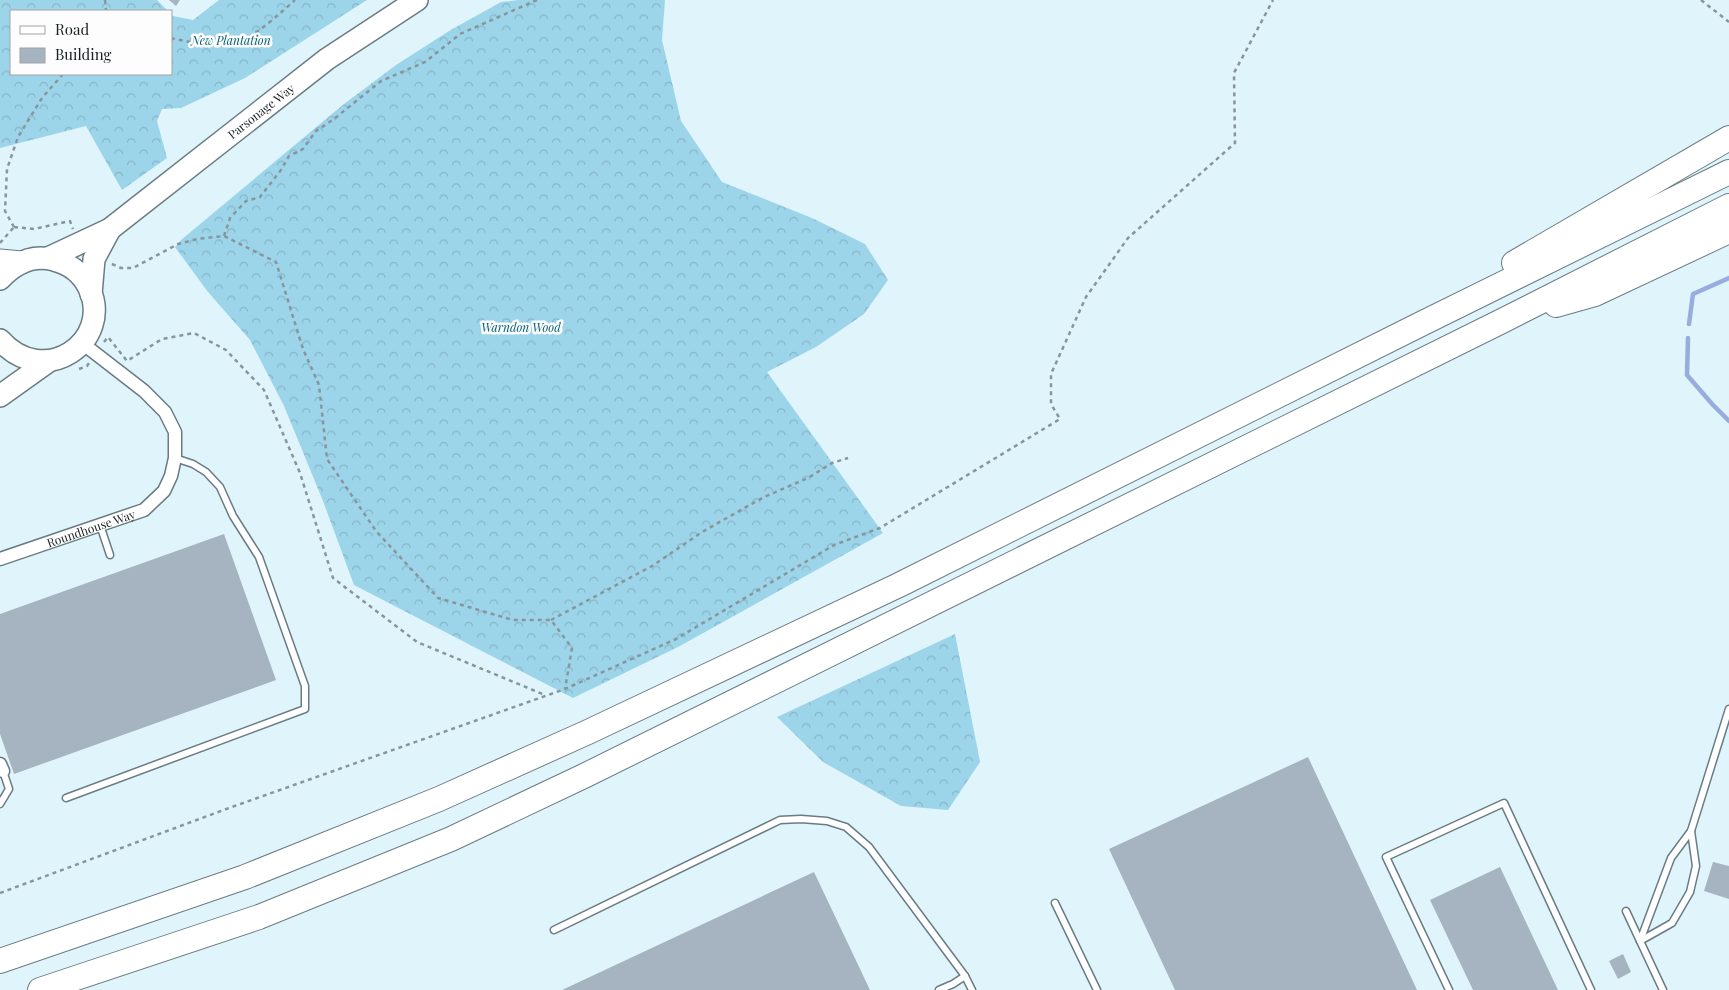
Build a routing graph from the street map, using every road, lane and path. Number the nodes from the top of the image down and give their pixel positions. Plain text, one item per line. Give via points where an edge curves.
1 (294, 0) edge
2 (417, 0) edge
3 (537, 0) edge
4 (1273, 0) edge
5 (1701, 0) edge
6 (1729, 22) edge
7 (172, 38) edge
8 (62, 75) edge
9 (1729, 138) edge
10 (1729, 172) edge
11 (1729, 206) edge
12 (70, 221) dead end
13 (14, 227) junction
14 (110, 229) junction
15 (1729, 232) edge
16 (224, 236) junction
17 (0, 243) edge
18 (48, 258) junction
19 (0, 260) edge
20 (22, 261) junction
21 (112, 264) dead end
22 (0, 279) edge
23 (91, 294) junction
24 (1502, 321) junction
25 (1421, 324) junction
26 (0, 340) edge
27 (89, 348) junction
28 (49, 361) junction
29 (78, 369) dead end
30 (0, 396) edge
31 (175, 458) junction
32 (848, 458) dead end
33 (100, 525) junction
34 (110, 556) dead end
35 (0, 559) edge
36 (551, 620) junction
37 (565, 689) junction
38 (547, 696) junction
39 (1729, 709) edge
40 (1, 767) edge
41 (66, 798) dead end
42 (0, 804) edge
43 (1691, 831) junction
44 (0, 893) edge
45 (1055, 904) dead end
46 (1626, 912) dead end
47 (554, 930) dead end
48 (1640, 941) junction
49 (0, 961) edge
50 (964, 976) junction
51 (40, 990) edge
52 (938, 990) edge
53 (972, 990) edge
54 (1097, 990) edge
55 (1449, 990) edge
56 (1592, 990) edge
57 (1663, 990) edge

1 - 7 path via 255,34 228,45
2 - 14 main road, Parsonage Way via 326,59
3 - 16 path via 460,34 425,62 381,81 316,131 303,149 289,156 260,197 246,201 230,218
4 - 37 path via 1234,73 1235,143 1128,238 1086,297 1052,374 1051,404 1060,419 880,528 834,545 676,639
5 - 6 path
8 - 13 path via 42,98 18,137 8,168 5,211
9 - 25 highway via 1532,251
10 - 25 highway
11 - 24 highway
12 - 13 path via 34,229
13 - 17 path
14 - 18 main road, Parsonage Way
14 - 23 main road, Parsonage Way via 94,258
15 - 24 highway via 1595,294
16 - 21 path via 178,244 133,268
16 - 36 path via 276,262 303,349 319,385 328,459 376,531 438,598 513,620
18 - 20 main road
18 - 23 main road via 75,270 85,280
19 - 20 street
20 - 22 main road
23 - 27 main road, Parsonage Way via 94,311
24 - 51 highway via 451,839 259,917
25 - 49 highway via 899,585 448,795 245,877
26 - 28 main road via 20,357
27 - 28 main road
27 - 29 path via 87,366
27 - 31 street, Roundhouse Way via 166,412 175,432
27 - 38 path via 108,337 127,361 162,339 194,333 226,350 264,390 300,473 333,578 417,642
28 - 30 main road
31 - 33 street, Roundhouse Way via 164,491 144,510
31 - 41 lane via 206,472 220,487 233,516 259,557 305,686 305,709
32 - 36 path via 764,497 702,532 652,566
33 - 34 lane
33 - 35 street, Roundhouse Way
36 - 37 path via 572,648
37 - 38 path
38 - 44 path
39 - 43 lane
40 - 42 lane via 9,789
43 - 48 lane via 1671,858
43 - 48 lane via 1696,866 1690,892 1672,923
45 - 54 lane
46 - 48 lane
47 - 50 lane via 780,820 827,821 846,827 869,847
48 - 57 lane
50 - 52 lane
50 - 53 lane
55 - 56 lane via 1386,857 1504,803

